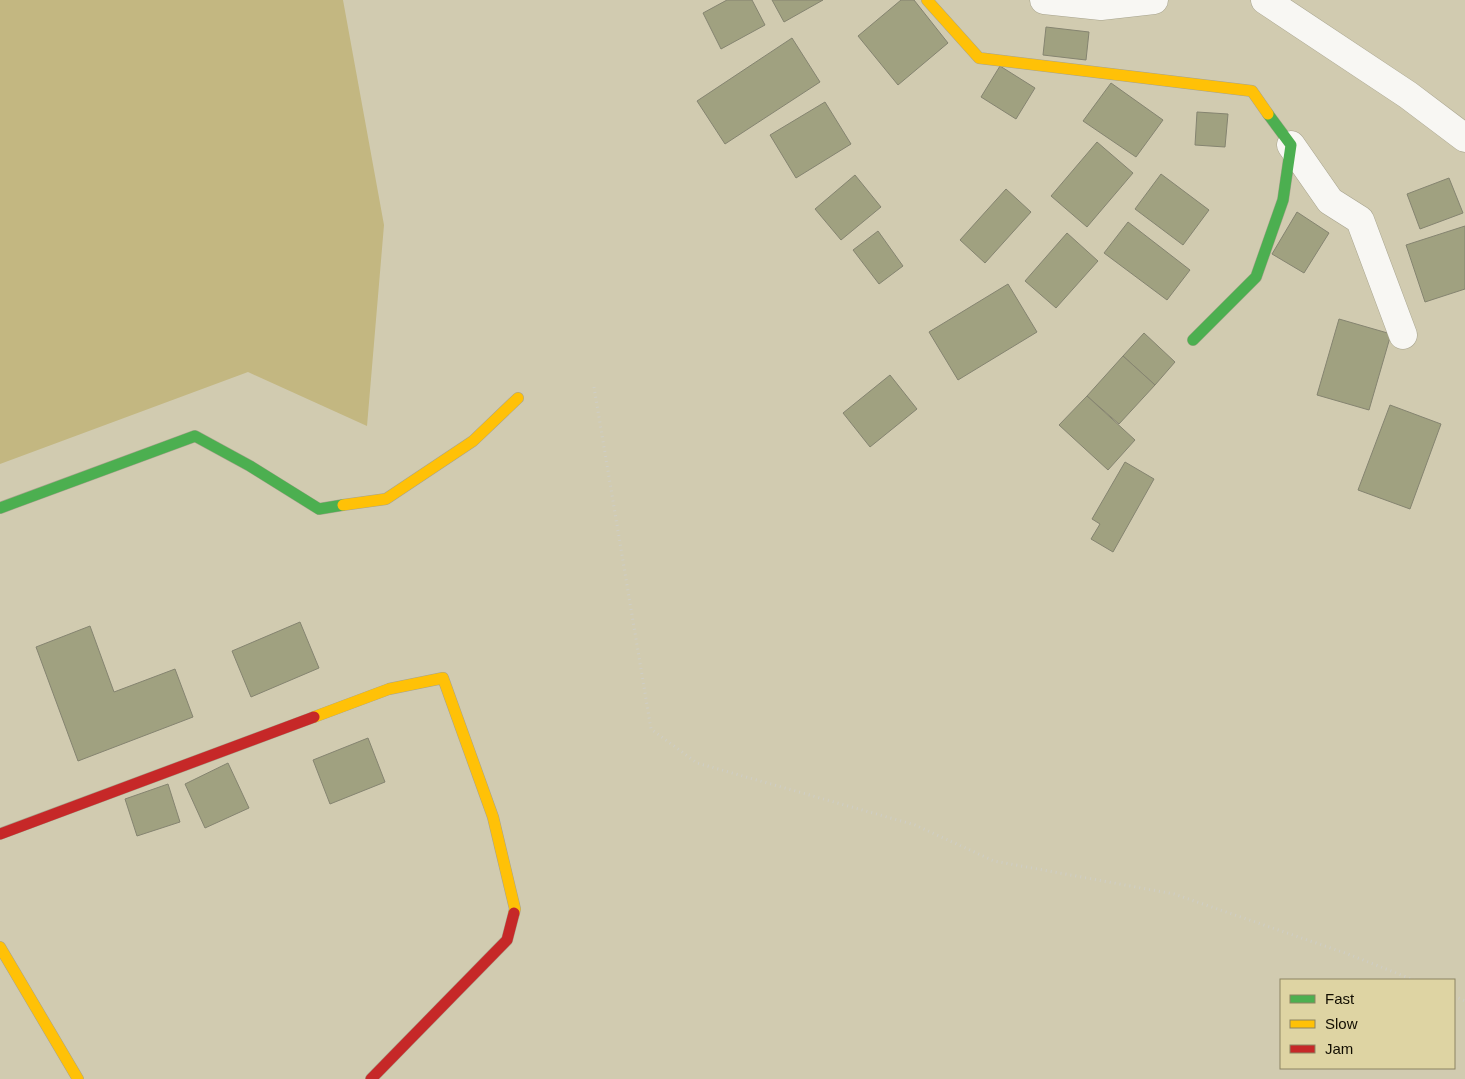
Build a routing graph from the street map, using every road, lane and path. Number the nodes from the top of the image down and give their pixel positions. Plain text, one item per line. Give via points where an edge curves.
1 (927, 0) edge
2 (1044, 0) edge
3 (1154, 0) edge
4 (1266, 0) edge
5 (1465, 138) edge
6 (1291, 145) junction
7 (1403, 334) dead end
8 (1192, 340) dead end
9 (594, 387) dead end
10 (518, 398) dead end
11 (0, 508) edge
12 (0, 834) edge
13 (0, 947) edge
14 (1411, 979) edge
15 (78, 1079) edge
16 (371, 1079) edge

1 - 6 street via 979,58 1252,91
2 - 3 street via 1101,6
4 - 5 street via 1408,95
6 - 7 street via 1330,201 1360,220
6 - 8 street via 1283,200 1256,277
9 - 14 path via 651,729 697,763 915,825 994,861 1174,894
10 - 11 street via 473,441 386,499 319,509 195,436
12 - 16 street via 390,689 443,678 493,818 514,909 507,940
13 - 15 street

